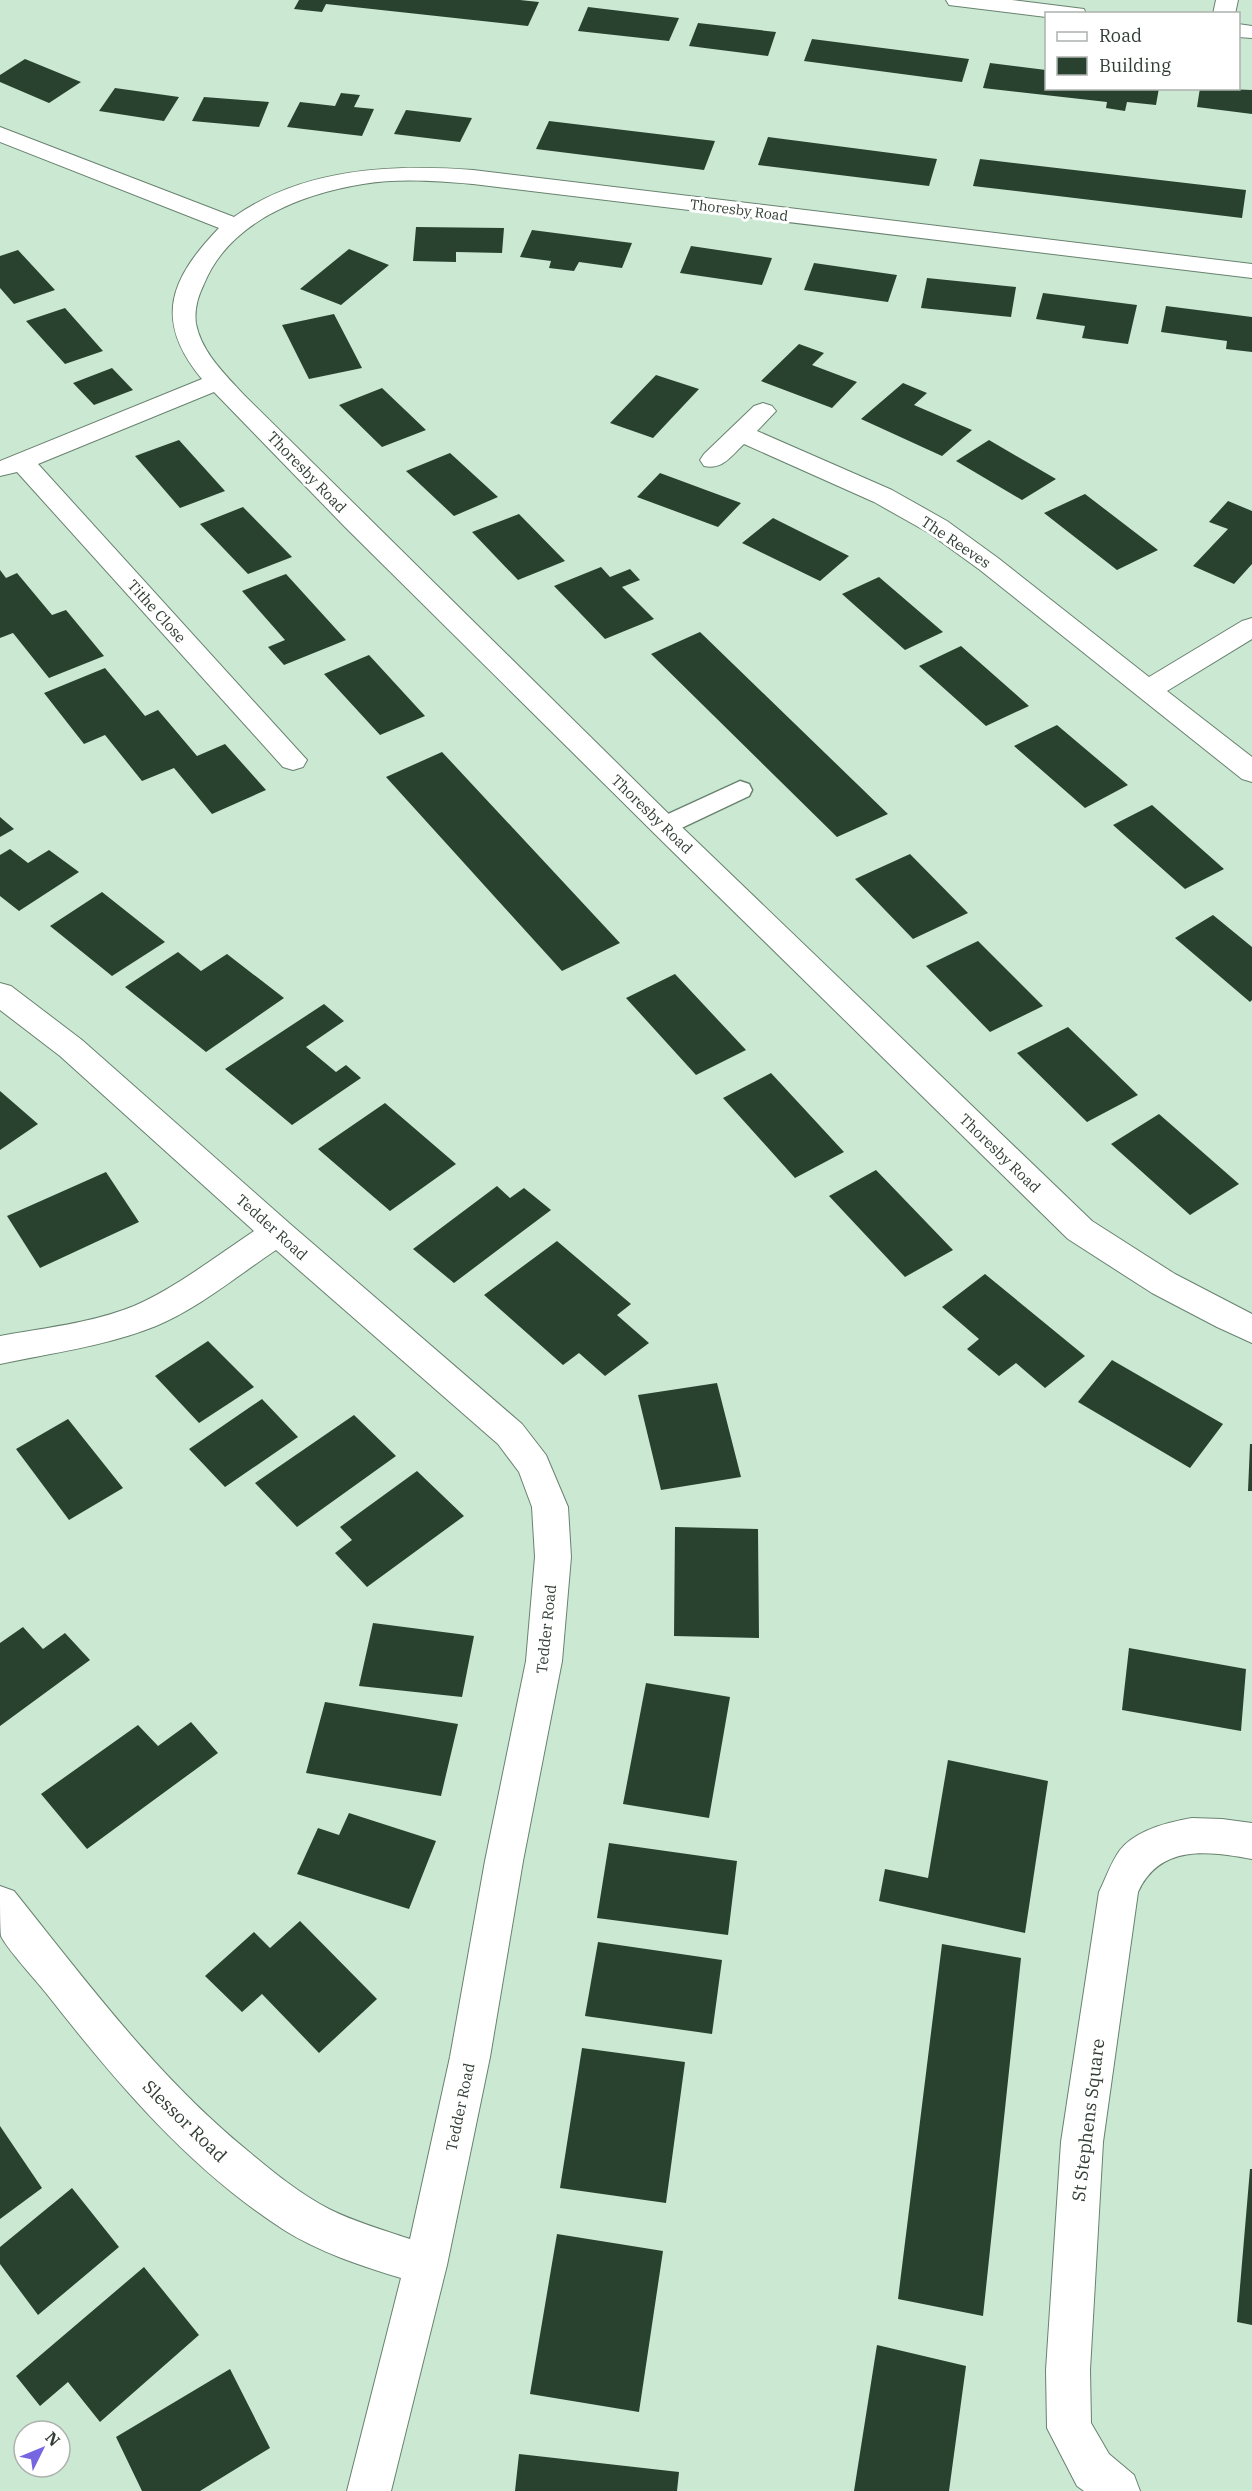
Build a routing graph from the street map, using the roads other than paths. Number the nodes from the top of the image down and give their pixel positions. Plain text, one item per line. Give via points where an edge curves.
1 (957, 0) edge
2 (1059, 12) edge
3 (0, 134) edge
4 (235, 226) junction
5 (1252, 271) edge
6 (218, 381) junction
7 (763, 411) dead end
8 (740, 433) junction
9 (712, 460) dead end
10 (10, 466) edge
11 (1252, 627) edge
12 (1148, 690) junction
13 (293, 760) dead end
14 (1252, 772) edge
15 (740, 790) dead end
16 (664, 826) junction
17 (0, 994) edge
18 (276, 1232) junction
19 (1252, 1329) edge
20 (0, 1350) edge
21 (1252, 1841) edge
22 (0, 1904) edge
23 (426, 2265) junction
24 (369, 2491) edge
25 (1118, 2491) edge

1 - 2 street
3 - 4 street
4 - 5 street, Thoresby Road via 307,190 392,174 433,174
4 - 6 street, Thoresby Road via 200,265 187,295 183,323 193,349
6 - 10 street, Tithe Close
6 - 16 street, Thoresby Road
7 - 8 street
8 - 9 street
8 - 12 street, The Reeves via 884,496 938,527
10 - 13 street, Tithe Close
11 - 12 street
12 - 14 street, The Reeves
15 - 16 lane
16 - 19 street, Thoresby Road via 1080,1230 1193,1302
17 - 18 street, Tedder Road via 79,1055
18 - 20 street via 173,1301 145,1315 111,1327
18 - 23 street, Tedder Road via 510,1434 534,1465 550,1508 553,1557 544,1661 470,2057
21 - 25 street, St Stephens Square via 1199,1834 1162,1842 1135,1860 1119,1892 1082,2142 1068,2370 1069,2428 1093,2469
22 - 23 street, Slessor Road via 140,2078 212,2150 300,2215 342,2237
23 - 24 street, Tedder Road

